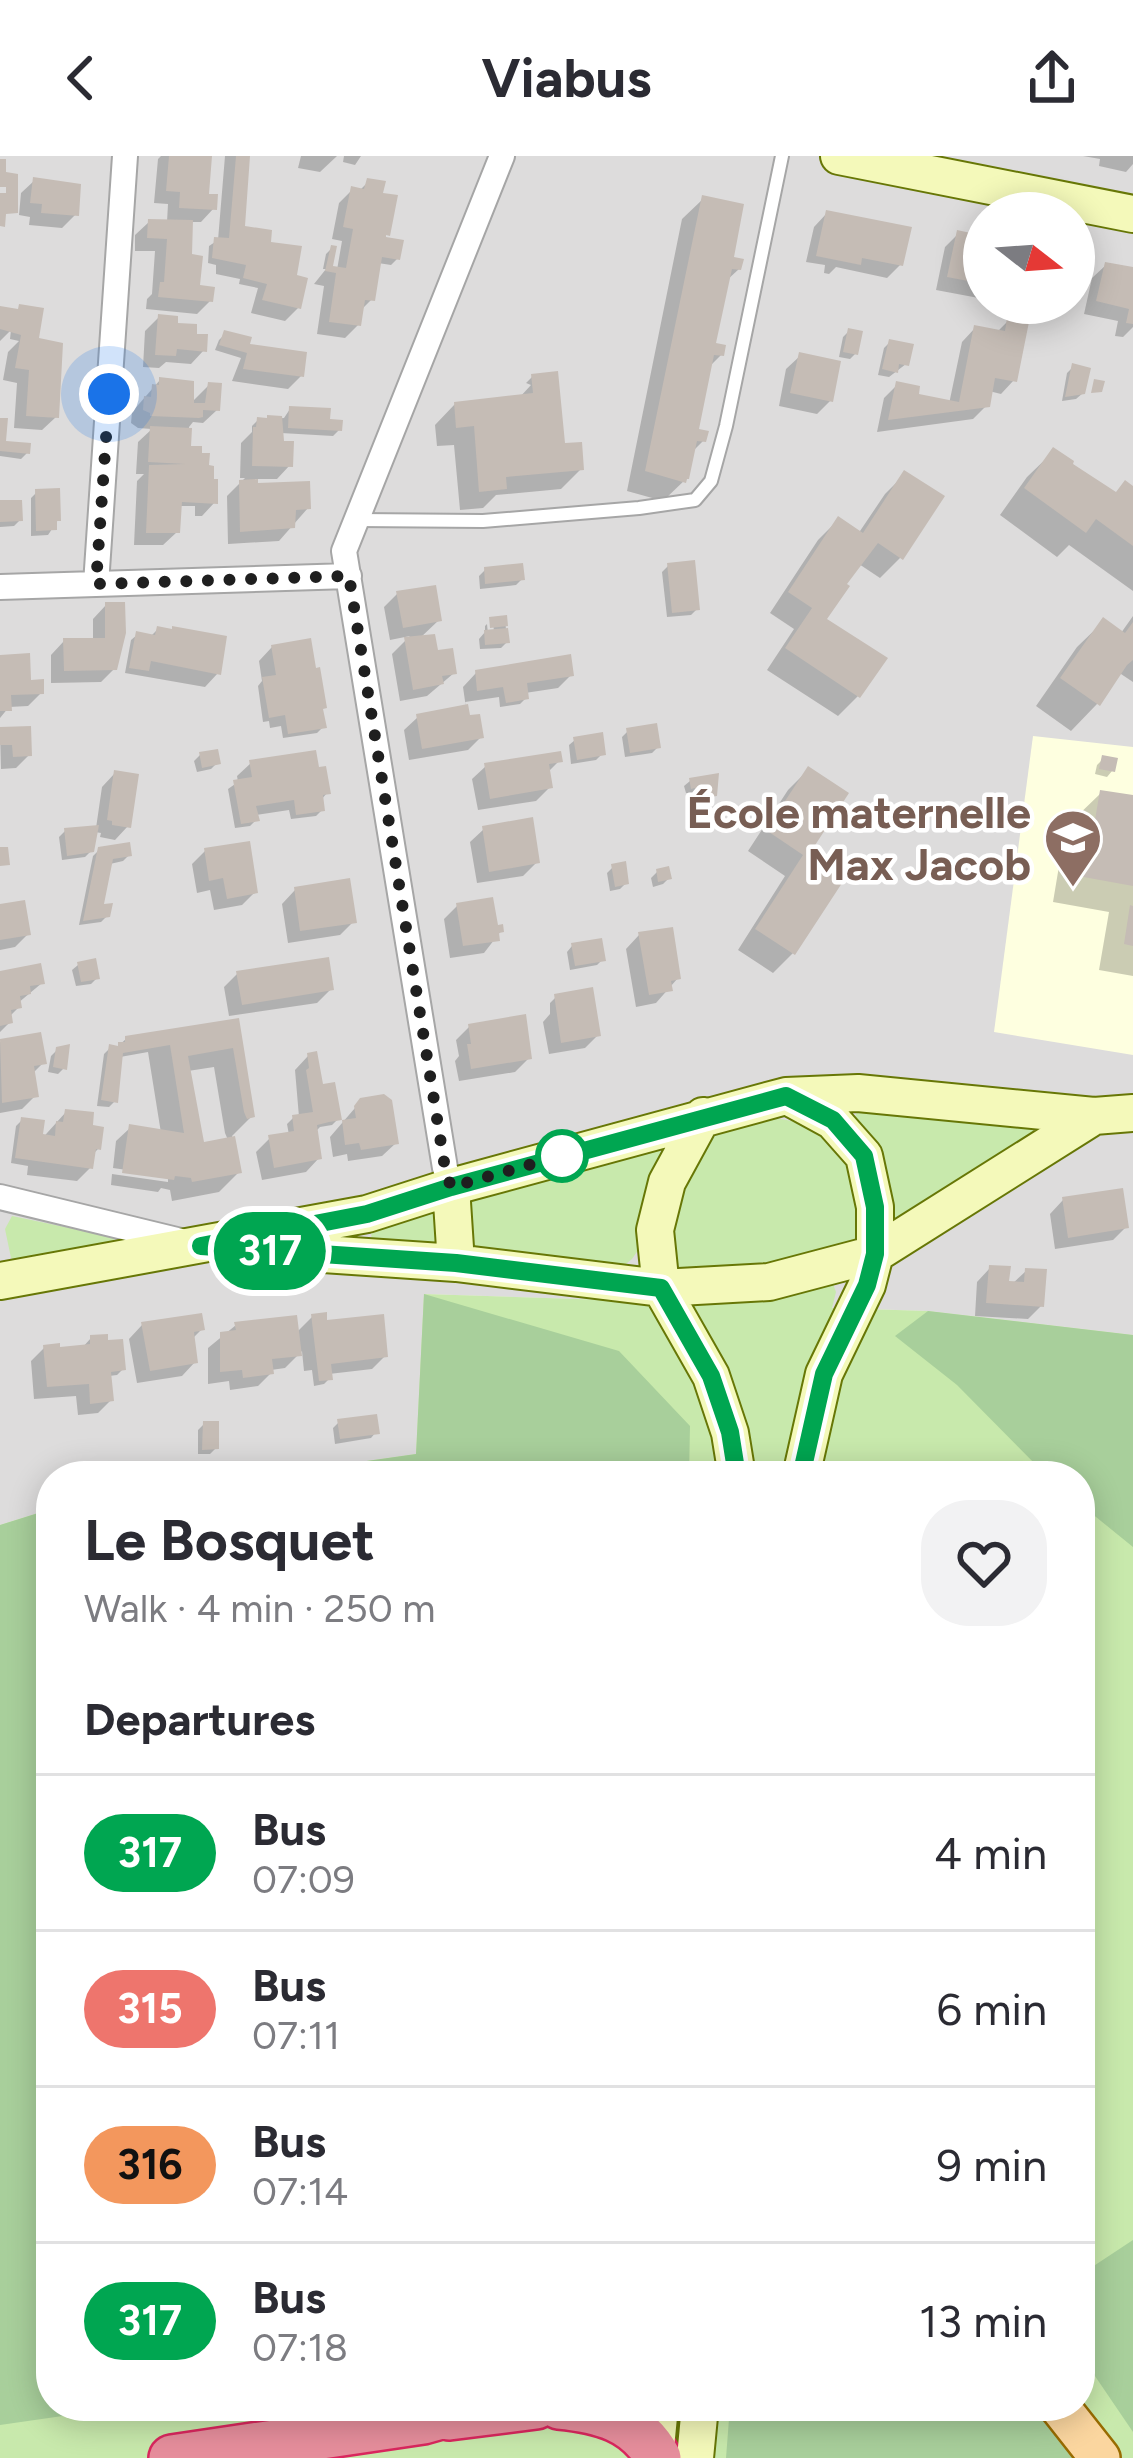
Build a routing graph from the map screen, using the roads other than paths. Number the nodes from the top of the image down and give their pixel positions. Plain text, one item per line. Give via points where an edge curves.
1 (124, 156) edge
2 (502, 156) edge
3 (782, 156) edge
4 (839, 156) edge
5 (1133, 214) edge
6 (357, 520) junction
7 (349, 576) junction
8 (96, 584) junction
9 (0, 586) edge
10 (786, 1096) junction
11 (1133, 1113) edge
12 (704, 1116) junction
13 (1094, 1116) junction
14 (451, 1187) junction
15 (0, 1197) edge
16 (201, 1246) junction
17 (875, 1254) junction
18 (456, 1263) junction
19 (0, 1281) edge
20 (661, 1288) junction
21 (734, 1461) edge
22 (804, 1461) edge
23 (423, 2421) edge
24 (622, 2421) edge
25 (662, 2421) edge
26 (690, 2421) edge
27 (1071, 2421) edge
28 (666, 2456) edge
29 (172, 2458) edge
30 (1100, 2458) edge

1 - 8 street
2 - 6 street
3 - 6 lane via 726,426 711,481 695,500 483,521
4 - 5 street
6 - 7 street via 344,551
7 - 8 street
7 - 14 street
8 - 9 street
10 - 12 street
10 - 13 street via 858,1093
10 - 17 street via 833,1120 864,1156
11 - 13 street
12 - 14 street
12 - 20 street via 667,1182 655,1230
13 - 17 street
14 - 16 street via 367,1214
14 - 18 street
15 - 16 street
16 - 18 street
16 - 19 street
17 - 20 street via 769,1282
17 - 22 street via 824,1374
18 - 20 street
20 - 21 street via 711,1376
23 - 29 highway
24 - 28 highway
25 - 28 street
26 - 28 street
27 - 30 main road

